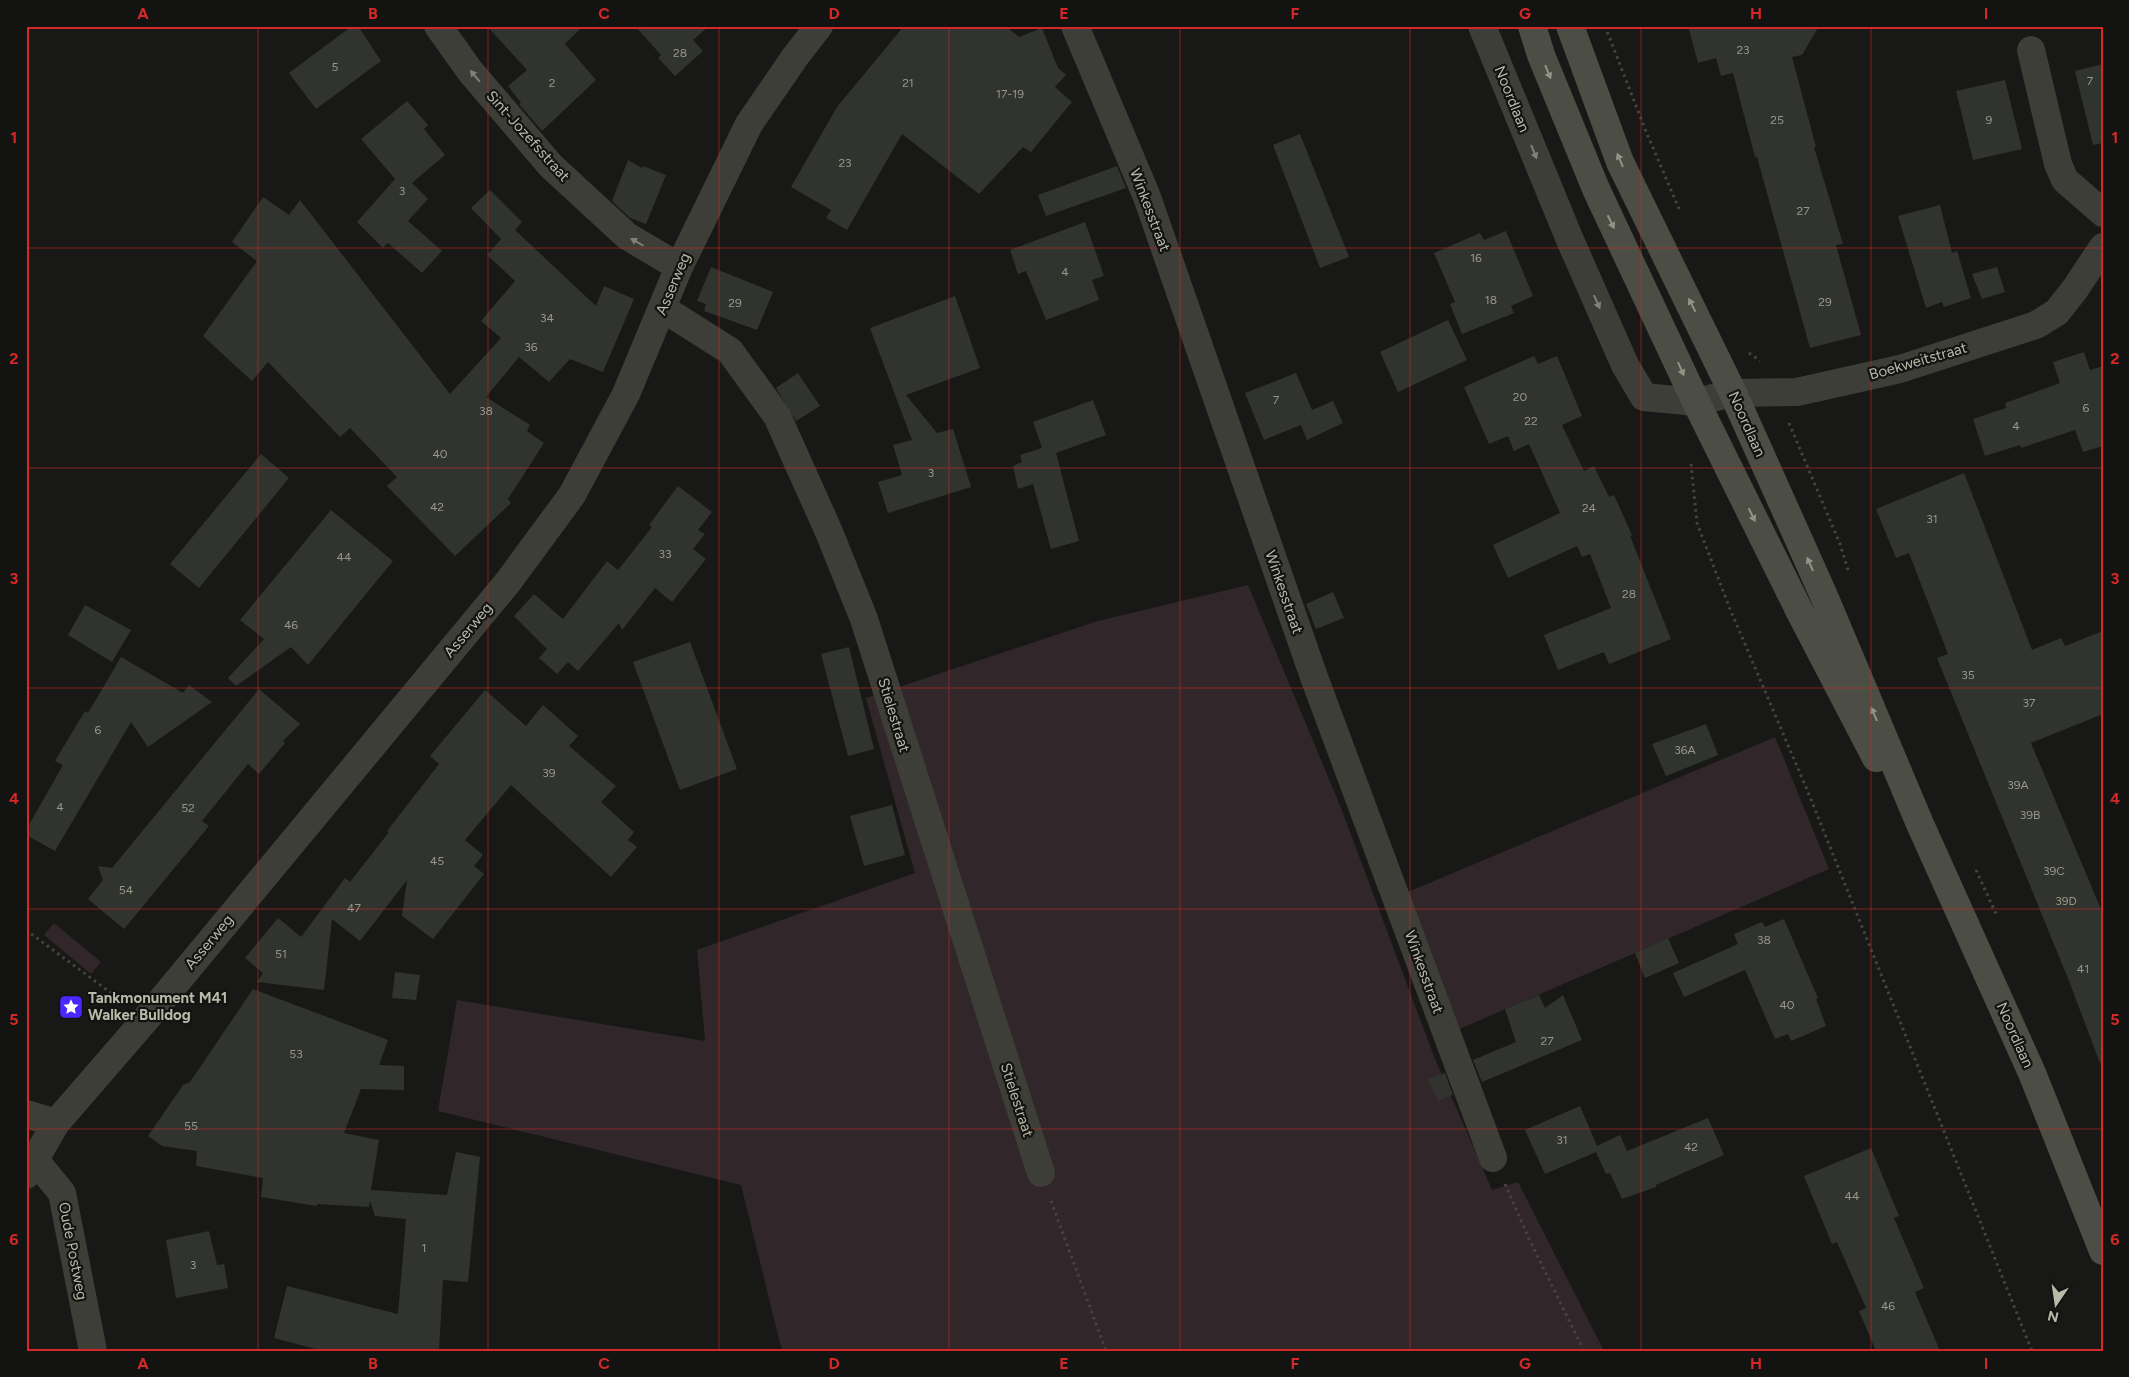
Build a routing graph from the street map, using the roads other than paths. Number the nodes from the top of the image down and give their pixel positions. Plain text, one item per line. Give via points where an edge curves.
1 (438, 26) edge
2 (819, 26) edge
3 (1075, 26) edge
4 (1482, 26) edge
5 (1532, 26) edge
6 (1570, 26) edge
7 (2031, 50) dead end
8 (2103, 213) edge
9 (2103, 247) edge
10 (679, 266) junction
11 (662, 308) junction
12 (1734, 393) junction
13 (1696, 402) junction
14 (1920, 824) junction
15 (26, 1114) edge
16 (56, 1123) junction
17 (1493, 1158) road end
18 (31, 1168) edge
19 (1041, 1173) road end
20 (2103, 1251) edge
21 (93, 1351) edge

10 -> 1 street, Sint-Jozefsstraat via 627,236 551,166 470,71
2 - 10 street, Asserweg via 750,124
3 - 17 street, Winkesstraat via 1147,198 1314,677
4 -> 13 street, Noordlaan via 1625,365 1644,397
5 -> 13 main road, Noordlaan via 1596,190
12 -> 6 main road, Noordlaan via 1620,162
7 - 8 street via 2058,164 2065,180
9 - 12 street, Boekweitstraat via 2057,312 2036,325 1900,369 1797,392
10 - 11 street, Asserweg
11 - 16 street, Asserweg via 626,394 572,495 508,582
11 - 19 street, Stielestraat via 730,351 777,416 829,532 864,619
12 - 13 street, Boekweitstraat
14 -> 12 main road, Noordlaan
13 -> 14 main road, Noordlaan via 1867,744
14 - 20 main road, Noordlaan via 2032,1073
15 - 16 street
16 - 18 street, Asserweg
18 - 21 street, Oude Postweg via 62,1193

